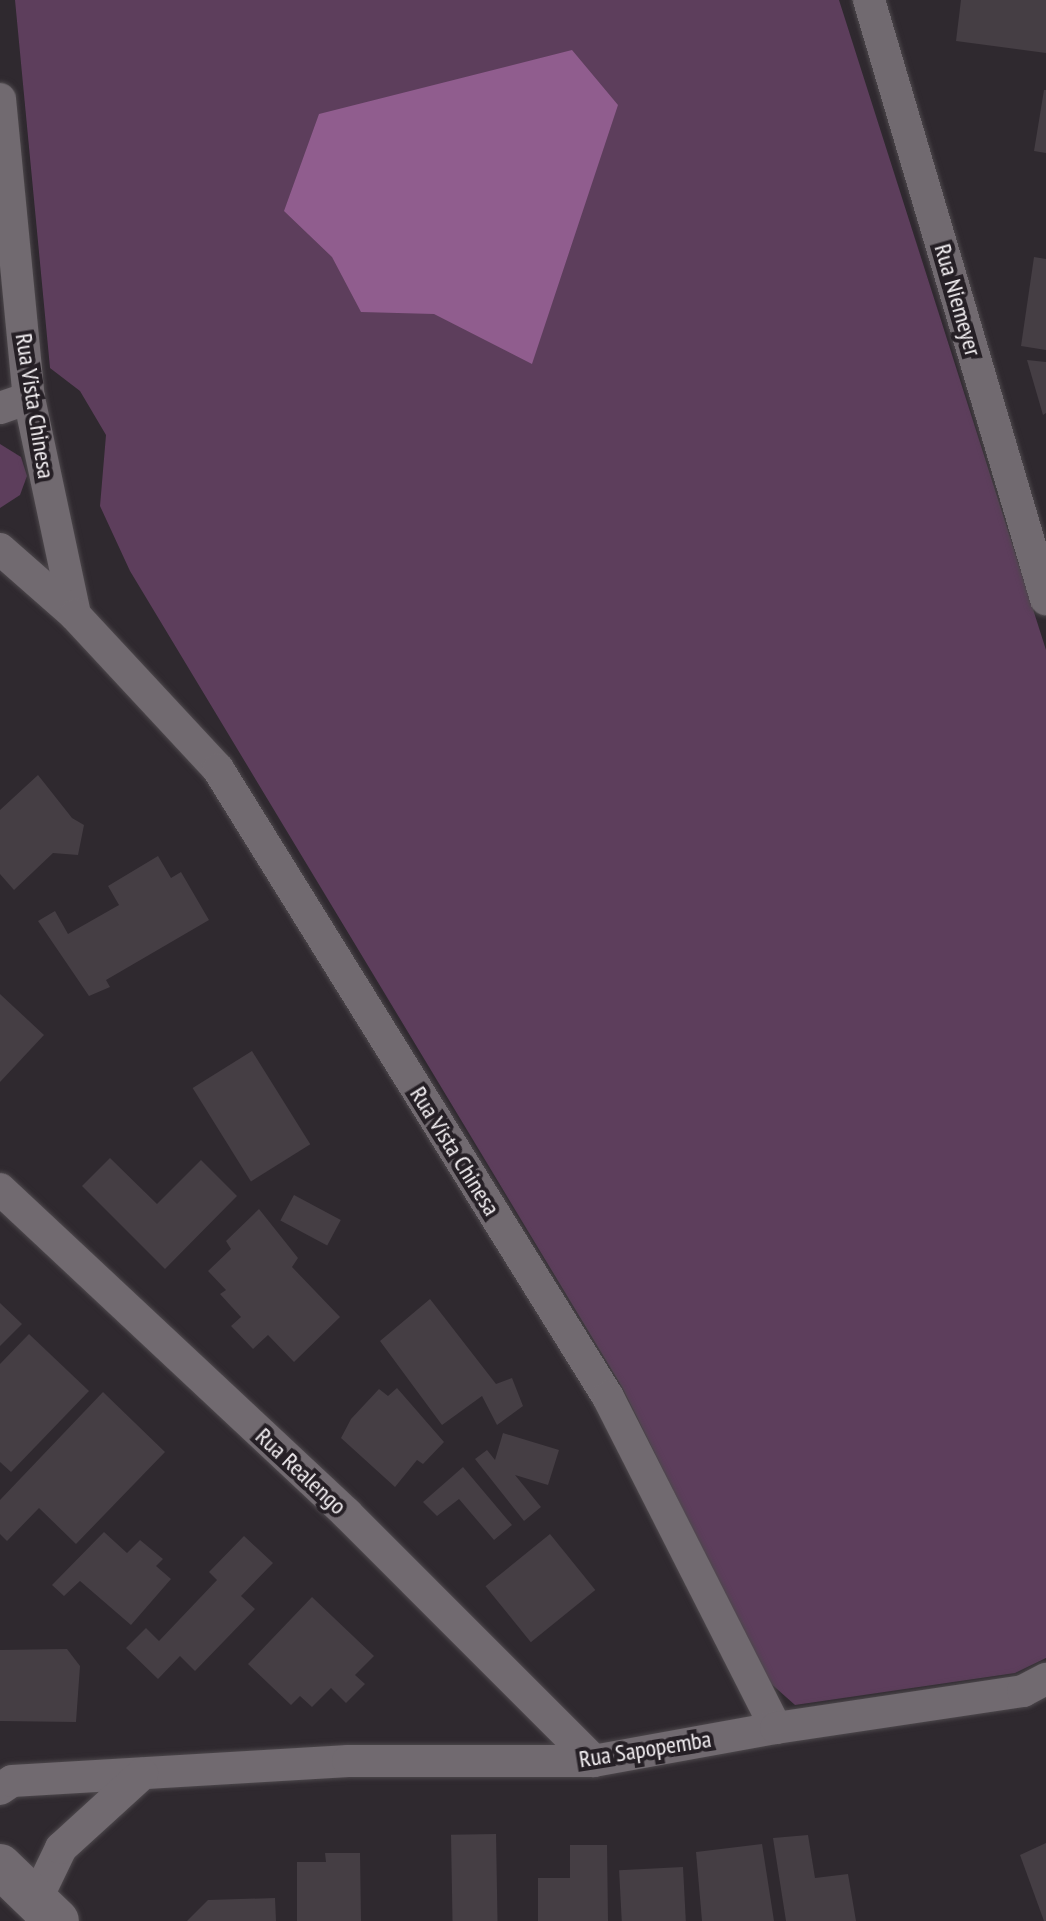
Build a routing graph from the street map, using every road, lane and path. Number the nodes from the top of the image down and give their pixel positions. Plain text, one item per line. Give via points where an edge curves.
1 (869, 0) edge
2 (0, 99) edge
3 (15, 403) edge
4 (0, 549) edge
5 (1046, 599) edge
6 (75, 615) junction
7 (0, 1189) edge
8 (1046, 1679) edge
9 (776, 1728) junction
10 (594, 1761) junction
11 (142, 1774) junction
12 (0, 1789) edge
13 (0, 1866) edge
14 (46, 1911) edge

1 - 5 street, Rua Niemeyer
2 - 3 street, Rua Vista Chinesa
3 - 6 street, Rua Vista Chinesa
4 - 6 street, Rua Vista Chinesa
6 - 9 street, Rua Vista Chinesa via 218,769 608,1397
7 - 10 street, Rua Realengo via 347,1514
8 - 9 street, Rua Sapopemba via 1023,1691
9 - 10 street, Rua Sapopemba
10 - 11 street, Rua Sapopemba via 348,1761
11 - 12 street, Rua Sapopemba via 12,1781
11 - 14 street via 61,1848
13 - 14 street

